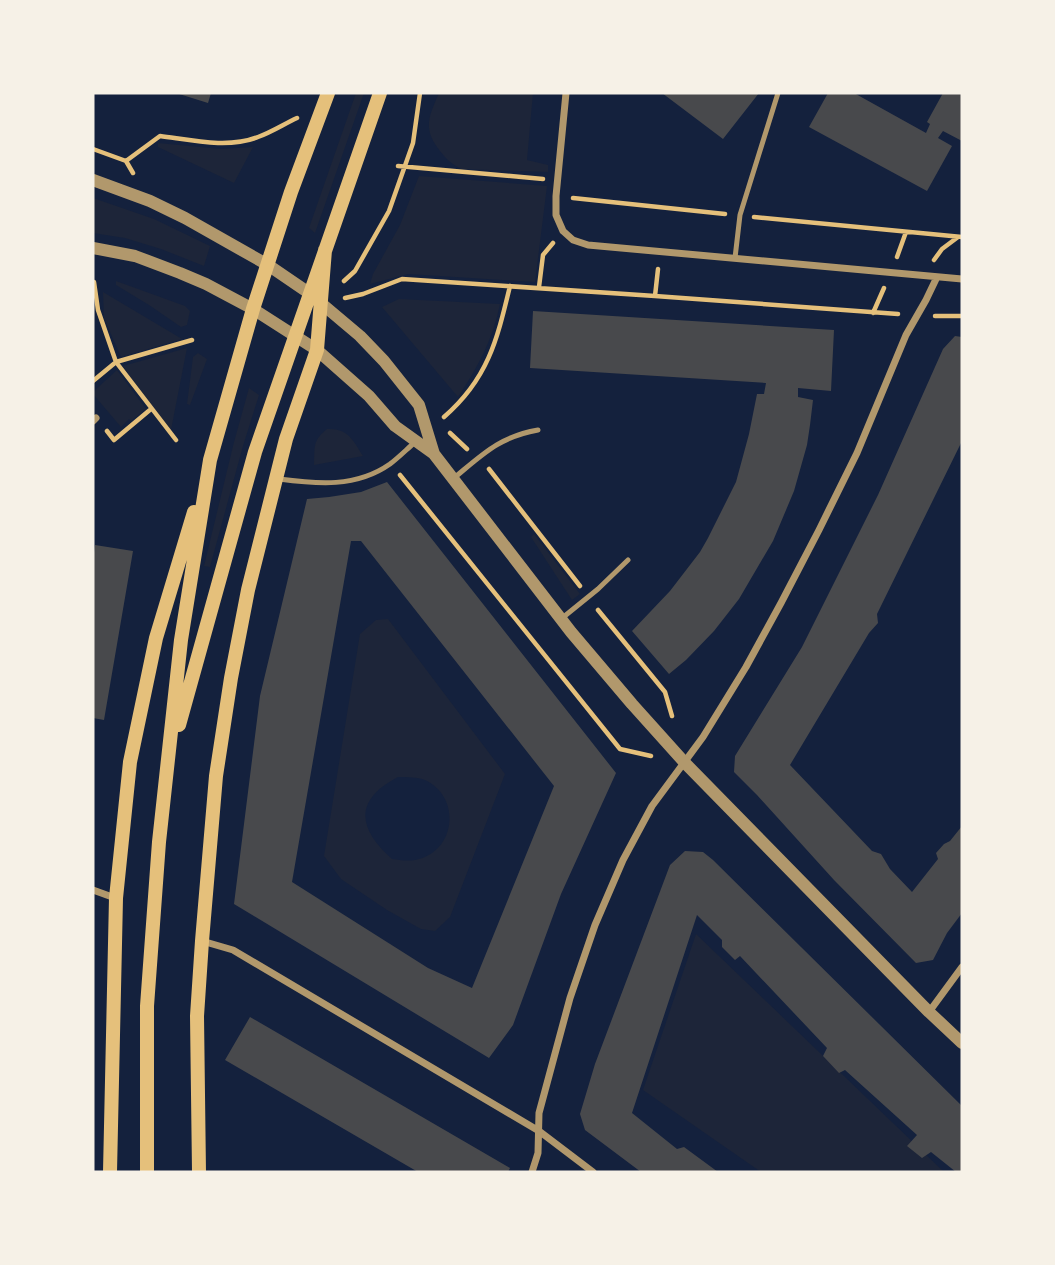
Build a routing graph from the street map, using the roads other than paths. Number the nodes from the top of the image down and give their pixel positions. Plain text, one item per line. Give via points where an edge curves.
1 (380, 93) edge
2 (566, 93) edge
3 (778, 93) edge
4 (325, 99) edge
5 (93, 180) edge
6 (93, 248) edge
7 (735, 258) junction
8 (268, 265) junction
9 (937, 276) junction
10 (962, 279) edge
11 (315, 298) junction
12 (253, 309) junction
13 (295, 335) junction
14 (317, 350) junction
15 (538, 430) dead end
16 (416, 441) junction
17 (434, 454) junction
18 (210, 460) junction
19 (453, 478) junction
20 (276, 479) junction
21 (628, 560) dead end
22 (561, 619) junction
23 (169, 760) junction
24 (685, 763) junction
25 (93, 890) edge
26 (116, 898) junction
27 (201, 942) junction
28 (962, 967) edge
29 (929, 1012) junction
30 (962, 1043) edge
31 (538, 1131) junction
32 (110, 1172) edge
33 (147, 1172) edge
34 (200, 1172) edge
35 (532, 1172) edge
36 (593, 1172) edge

1 - 11 main road via 325,250
2 - 7 street via 556,215 563,231 588,245
3 - 7 lane via 740,215
4 - 8 main road
5 - 8 street via 185,218
6 - 12 street via 180,273
7 - 9 street
8 - 11 street
8 - 12 main road
9 - 10 street
9 - 24 street via 807,554 746,667
11 - 13 main road
11 - 14 main road
11 - 17 street via 360,336 419,405
12 - 13 street
12 - 18 main road
13 - 14 street
13 - 23 main road via 255,452
14 - 16 street
14 - 20 main road
15 - 19 lane via 491,447
16 - 17 street
16 - 20 lane via 391,464 355,479 332,484
17 - 19 street
18 - 23 main road via 181,640
18 - 26 main road via 156,638 130,762
19 - 22 street
20 - 27 main road via 231,678 216,776
21 - 22 lane
22 - 24 street
23 - 33 main road via 147,1006
24 - 29 street
24 - 31 street via 652,806 595,925 566,1011
25 - 26 street
26 - 32 main road
27 - 31 street via 233,950
27 - 34 main road via 197,1016
28 - 29 street
29 - 30 street
31 - 35 street
31 - 36 street

